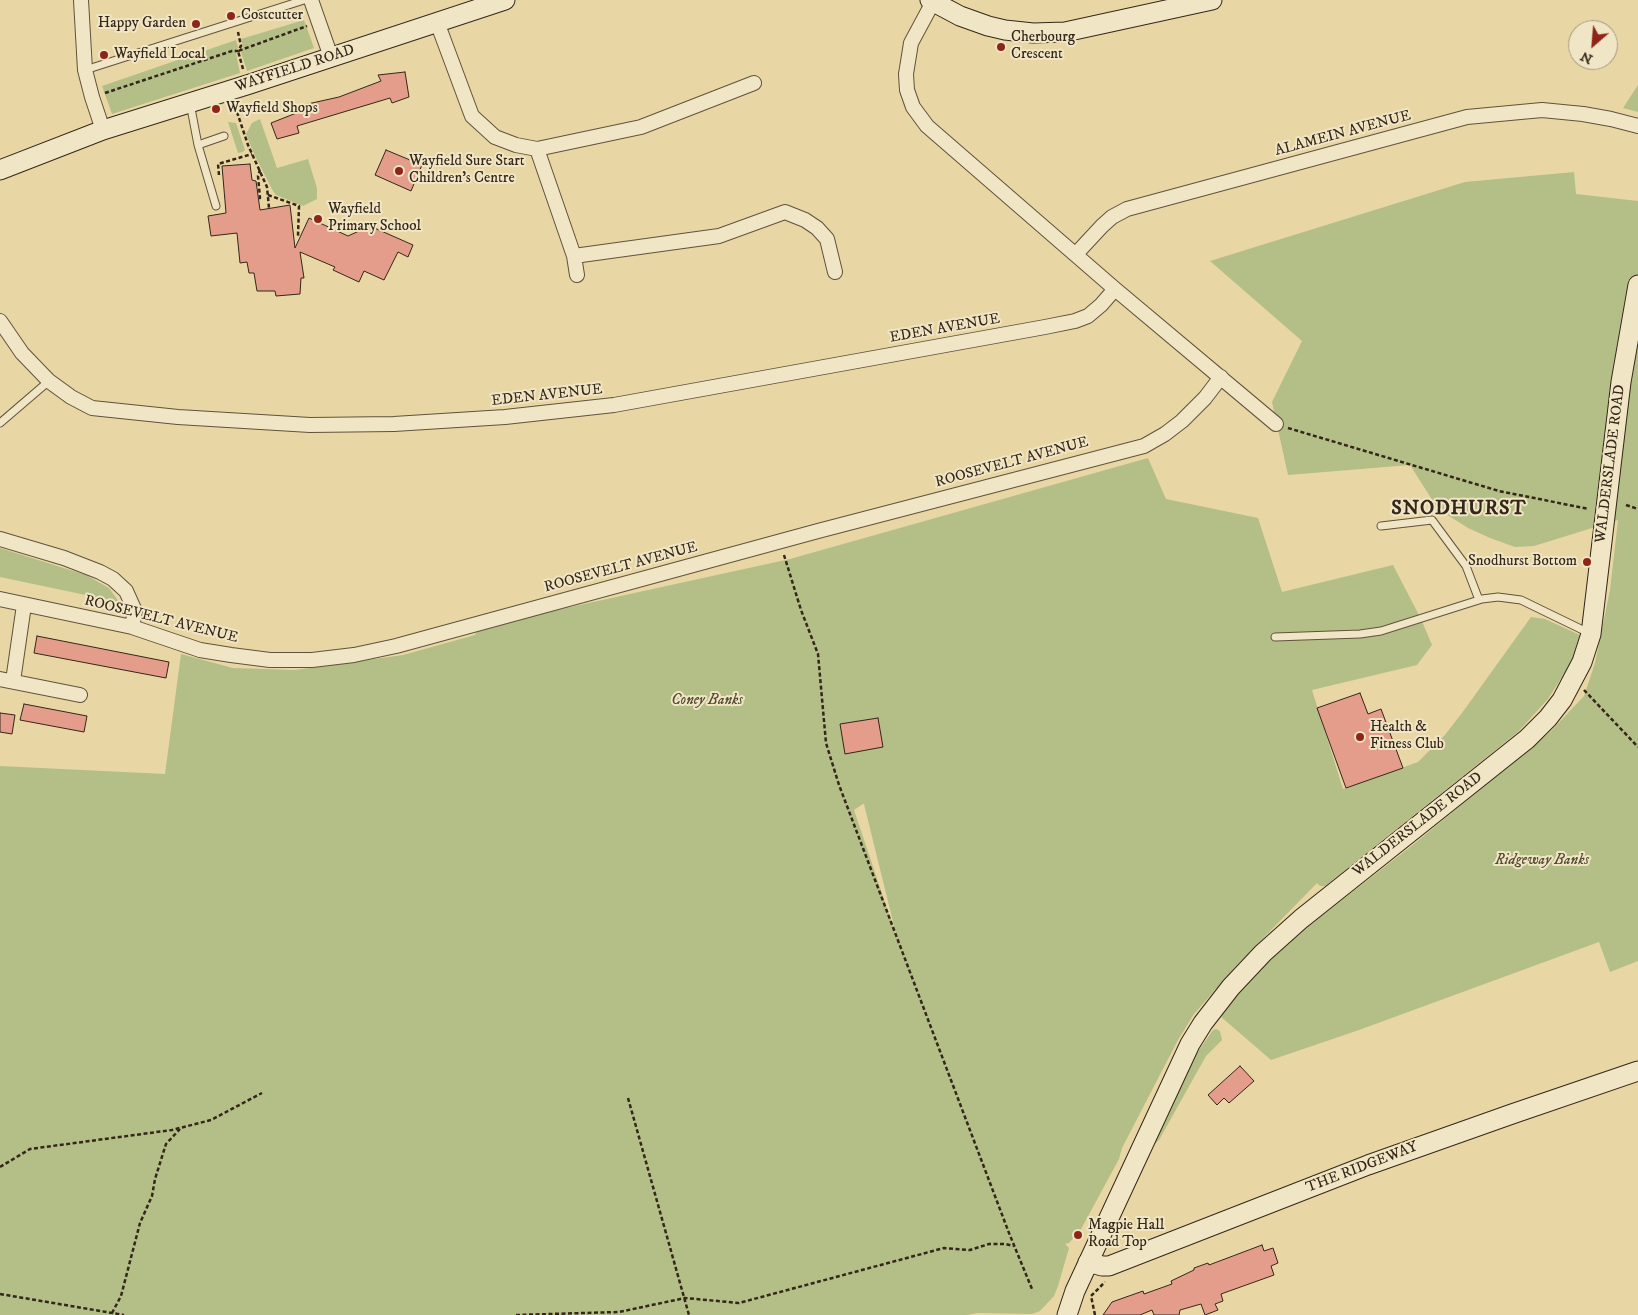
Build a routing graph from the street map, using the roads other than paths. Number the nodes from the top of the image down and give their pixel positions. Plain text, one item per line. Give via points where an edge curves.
1 (80, 0) edge
2 (304, 0) edge
3 (311, 0) edge
4 (505, 0) edge
5 (1212, 0) edge
6 (931, 1) edge
7 (1155, 6) edge
8 (437, 22) junction
9 (331, 57) junction
10 (85, 70) junction
11 (754, 83) dead end
12 (190, 102) junction
13 (1638, 126) edge
14 (103, 130) junction
15 (224, 136) dead end
16 (198, 144) junction
17 (538, 149) junction
18 (0, 170) edge
19 (216, 206) dead end
20 (1076, 254) junction
21 (574, 256) junction
22 (835, 272) dead end
23 (577, 275) dead end
24 (1638, 285) edge
25 (1115, 288) junction
26 (0, 321) edge
27 (1221, 377) junction
28 (49, 381) junction
29 (0, 423) edge
30 (1276, 424) road end
31 (1381, 526) dead end
32 (0, 539) edge
33 (0, 599) edge
34 (1479, 600) junction
35 (24, 605) junction
36 (132, 627) junction
37 (1591, 634) junction
38 (1275, 637) dead end
39 (6, 680) edge
40 (80, 695) dead end
41 (1638, 1071) edge
42 (1088, 1262) junction
43 (1067, 1315) edge

1 - 10 street
2 - 10 lane
3 - 9 street
4 - 8 street, WAYFIELD ROAD
5 - 7 street
6 - 7 street via 988,26 1033,33 1065,32
6 - 20 street via 907,59 907,90 913,107 933,132
8 - 9 street, WAYFIELD ROAD
8 - 17 street via 472,116 495,137
9 - 12 street, WAYFIELD ROAD
10 - 14 street
11 - 17 street via 641,127
12 - 14 street, WAYFIELD ROAD
12 - 16 lane
13 - 20 street, ALAMEIN AVENUE via 1602,117 1542,110 1467,117 1127,209 1112,217
14 - 18 street, WAYFIELD ROAD
15 - 16 lane
16 - 19 lane
17 - 21 street
20 - 25 street
21 - 22 street via 719,236 785,212 805,220 827,239
21 - 23 street
24 - 37 street, WALDERSLADE ROAD via 1621,382
25 - 27 street
25 - 28 street, EDEN AVENUE via 1088,316 1045,328 614,405 506,417 310,425 178,418 92,408
26 - 28 street, EDEN AVENUE via 22,353
27 - 30 street
27 - 36 street, ROOSEVELT AVENUE via 1208,395 1172,429 1144,446 396,646 312,660 270,660 200,650
28 - 29 lane
31 - 34 lane via 1432,520 1466,566
32 - 36 street via 64,558 113,580 126,591 135,611
33 - 35 street, ROOSEVELT AVENUE
34 - 37 lane via 1498,597 1521,600
34 - 38 lane via 1381,631
35 - 36 street, ROOSEVELT AVENUE
35 - 39 street
37 - 42 street, WALDERSLADE ROAD via 1582,662 1562,700 1527,739 1301,919 1231,987 1190,1044
39 - 40 street
41 - 42 street, THE RIDGEWAY via 1368,1165 1109,1266
42 - 43 street, WALDERSLADE ROAD

